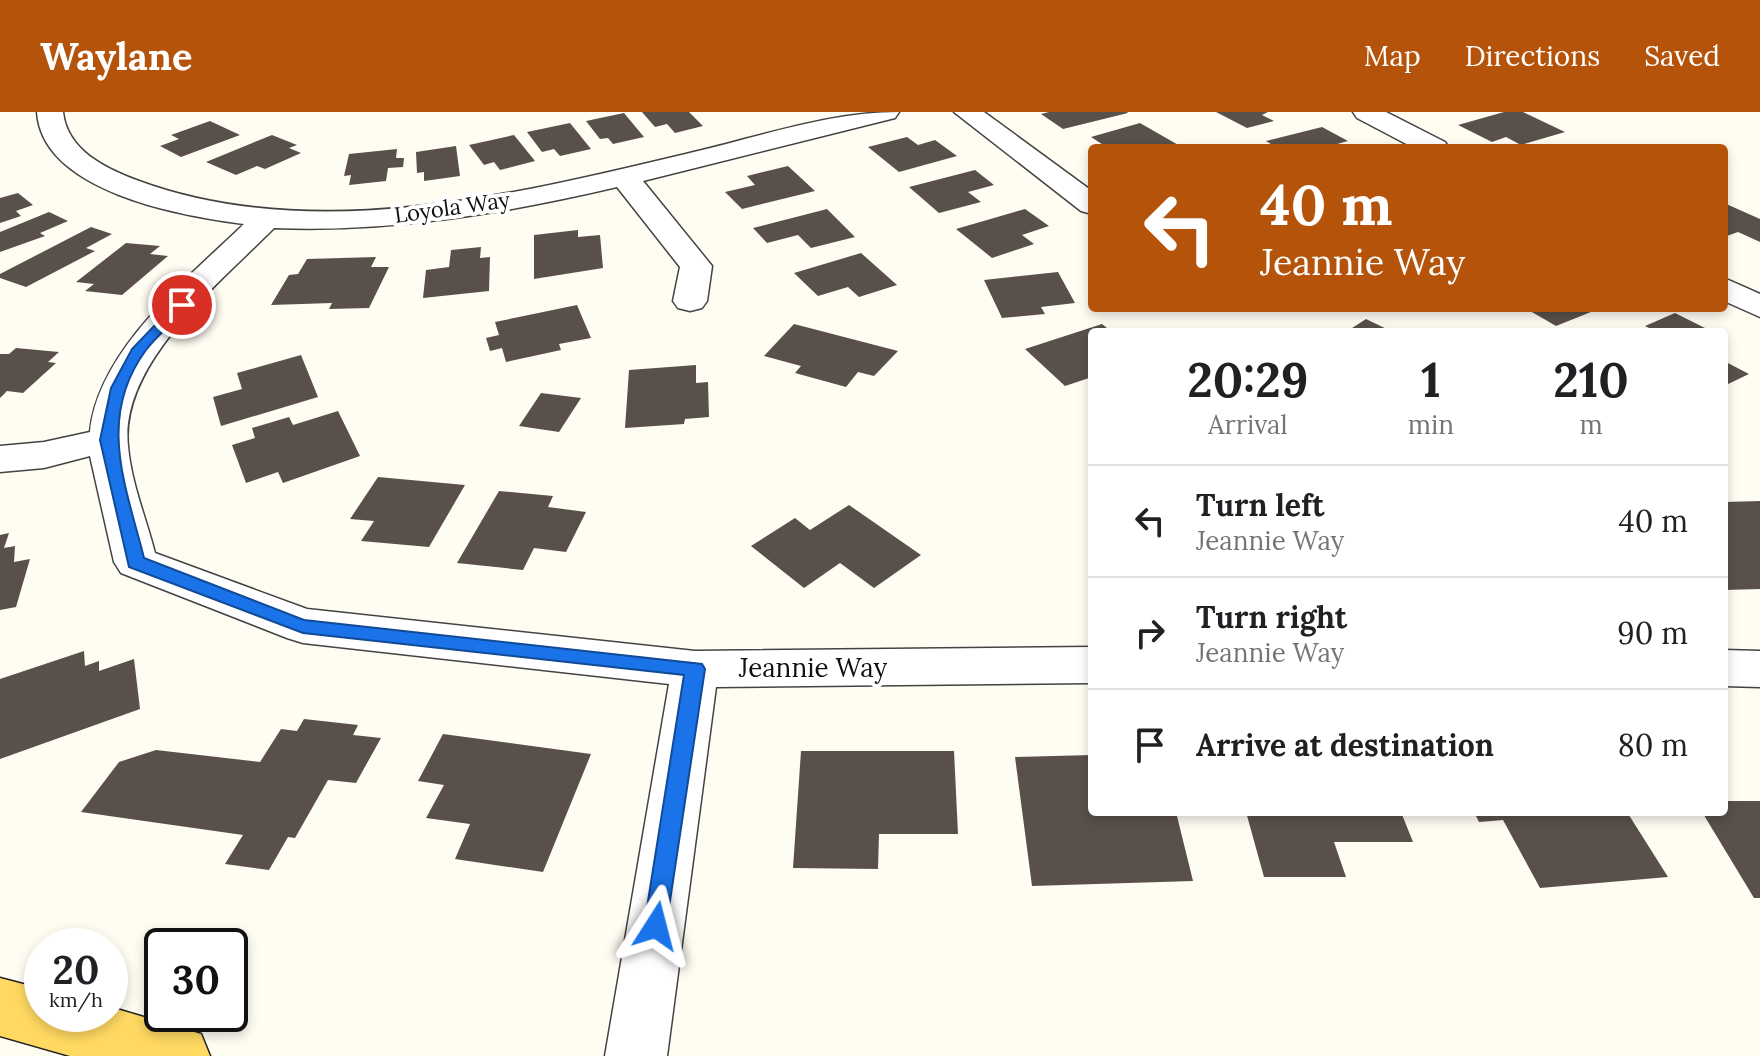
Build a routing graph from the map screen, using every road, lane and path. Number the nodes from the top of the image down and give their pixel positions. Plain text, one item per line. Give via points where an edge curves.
1 (886, 112) edge
2 (967, 112) edge
3 (1366, 112) edge
4 (58, 115) edge
5 (1427, 144) edge
6 (623, 175) junction
7 (1088, 202) edge
8 (266, 219) junction
9 (1728, 290) edge
10 (690, 301) dead end
11 (1760, 307) edge
12 (108, 440) junction
13 (0, 459) edge
14 (1088, 665) edge
15 (1728, 668) edge
16 (695, 669) junction
17 (1760, 669) edge
18 (0, 1007) edge
19 (179, 1056) edge
20 (636, 1056) edge

1 - 6 street, Loyola Way
2 - 7 street
3 - 5 street
4 - 8 street, Loyola Way via 66,150 128,191
6 - 8 street, Loyola Way via 451,209 370,218
6 - 10 street via 696,266
8 - 12 street, Jeannie Way via 139,349 118,388
9 - 11 street
12 - 13 street
12 - 16 street, Jeannie Way via 136,562 303,626
14 - 16 street, Jeannie Way
15 - 17 street
16 - 20 street
18 - 19 main road

